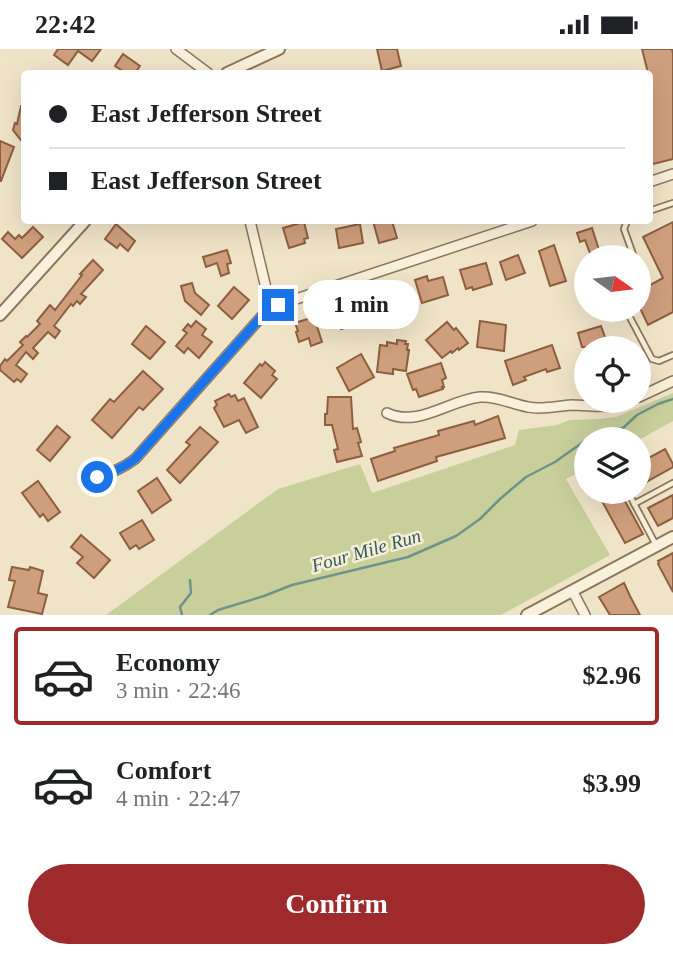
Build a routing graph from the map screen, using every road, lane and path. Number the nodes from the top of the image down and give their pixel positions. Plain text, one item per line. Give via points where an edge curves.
1 (176, 49) edge
2 (279, 49) edge
3 (204, 70) edge
4 (234, 70) edge
5 (673, 174) edge
6 (653, 180) edge
7 (673, 203) edge
8 (653, 210) edge
9 (82, 224) edge
10 (251, 224) edge
11 (523, 224) edge
12 (625, 224) edge
13 (630, 245) edge
14 (271, 309) junction
15 (0, 315) edge
16 (632, 322) edge
17 (673, 355) edge
18 (673, 381) edge
19 (651, 391) edge
20 (574, 405) edge
21 (387, 414) dead end
22 (97, 477) dead end
23 (673, 483) edge
24 (651, 494) edge
25 (635, 504) edge
26 (673, 537) edge
27 (657, 546) junction
28 (573, 591) junction
29 (527, 615) edge
30 (585, 615) edge

1 - 3 street
2 - 4 street
5 - 6 street
7 - 8 lane
9 - 15 street
10 - 14 street
11 - 14 street
12 - 13 lane
14 - 22 street via 135,459
16 - 17 lane via 652,359
18 - 19 street
20 - 21 street via 535,408 478,398 410,418
23 - 24 lane
25 - 27 lane
26 - 27 street
27 - 28 street
28 - 29 street
28 - 30 street

